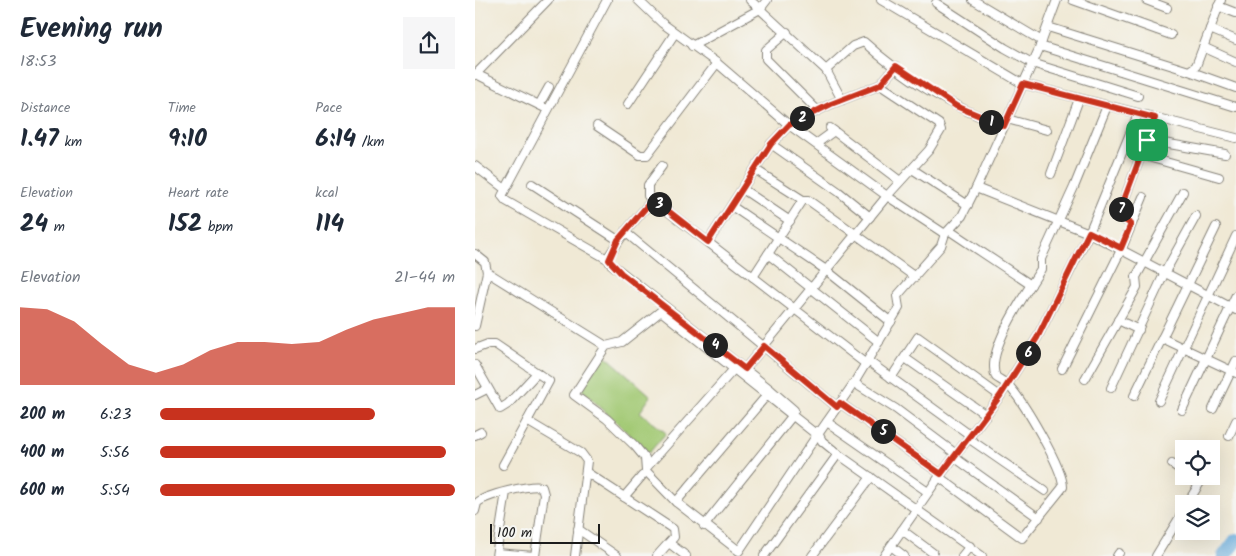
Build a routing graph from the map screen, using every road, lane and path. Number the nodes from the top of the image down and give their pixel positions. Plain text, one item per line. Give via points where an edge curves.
1 (548, 0) edge
2 (607, 0) edge
3 (638, 0) edge
4 (750, 0) edge
5 (767, 0) edge
6 (881, 0) edge
7 (973, 0) edge
8 (1057, 0) edge
9 (1073, 0) edge
10 (1147, 0) edge
11 (936, 3) dead end
12 (1219, 3) edge
13 (1167, 8) dead end
14 (760, 9) junction
15 (1236, 13) edge
16 (1048, 27) junction
17 (1210, 29) junction
18 (787, 32) junction
19 (675, 33) junction
20 (1171, 35) dead end
21 (1236, 40) edge
22 (1041, 44) junction
23 (692, 46) junction
24 (1203, 47) junction
25 (1236, 62) edge
26 (717, 63) junction
27 (1032, 63) junction
28 (896, 66) junction
29 (826, 70) junction
30 (1189, 71) junction
31 (476, 74) edge
32 (1023, 84) junction
33 (880, 85) junction
34 (549, 87) dead end
35 (1236, 88) edge
36 (1138, 96) dead end
37 (1079, 98) junction
38 (842, 100) junction
39 (628, 104) dead end
40 (539, 105) junction
41 (1107, 106) junction
42 (1236, 107) edge
43 (547, 109) junction
44 (817, 110) junction
45 (1138, 114) junction
46 (1155, 118) junction
47 (1005, 123) junction
48 (789, 125) junction
49 (597, 126) dead end
50 (1047, 130) dead end
51 (1236, 138) edge
52 (1147, 140) junction
53 (771, 144) junction
54 (816, 144) junction
55 (1225, 154) dead end
56 (1141, 155) junction
57 (475, 166) edge
58 (662, 166) dead end
59 (912, 168) junction
60 (756, 170) junction
61 (1051, 174) dead end
62 (1219, 178) dead end
63 (900, 181) junction
64 (532, 184) dead end
65 (976, 188) junction
66 (505, 190) junction
67 (744, 190) junction
68 (1183, 192) dead end
69 (887, 196) junction
70 (1143, 197) dead end
71 (653, 199) junction
72 (803, 200) junction
73 (968, 205) junction
74 (733, 207) junction
75 (870, 216) junction
76 (1197, 216) dead end
77 (1059, 220) junction
78 (790, 221) junction
79 (1131, 224) junction
80 (1216, 227) dead end
81 (625, 232) junction
82 (1089, 232) junction
83 (948, 233) junction
84 (855, 234) junction
85 (1236, 236) edge
86 (779, 237) junction
87 (618, 240) junction
88 (708, 242) junction
89 (1121, 248) junction
90 (475, 254) edge
91 (768, 254) junction
92 (609, 260) junction
93 (1144, 260) junction
94 (826, 270) junction
95 (487, 272) junction
96 (1165, 272) junction
97 (753, 277) junction
98 (915, 277) junction
99 (1187, 284) junction
100 (1031, 285) junction
101 (811, 289) junction
102 (1236, 295) edge
103 (1209, 297) junction
104 (478, 301) edge
105 (1232, 308) edge
106 (794, 309) junction
107 (1118, 320) junction
108 (891, 322) junction
109 (475, 326) edge
110 (1139, 330) junction
111 (1162, 338) junction
112 (879, 342) junction
113 (605, 346) junction
114 (764, 346) junction
115 (475, 349) edge
116 (1184, 350) junction
117 (905, 358) junction
118 (1206, 360) junction
119 (1236, 361) edge
120 (867, 362) junction
121 (475, 365) edge
122 (734, 368) junction
123 (745, 369) junction
124 (1062, 369) dead end
125 (1234, 372) edge
126 (537, 373) junction
127 (891, 378) junction
128 (1085, 379) dead end
129 (854, 383) junction
130 (1008, 384) junction
131 (1111, 388) dead end
132 (487, 389) junction
133 (475, 395) edge
134 (767, 395) junction
135 (1000, 396) junction
136 (1133, 396) dead end
137 (1159, 401) dead end
138 (839, 405) junction
139 (1213, 408) dead end
140 (1182, 410) dead end
141 (793, 415) junction
142 (986, 415) junction
143 (527, 421) junction
144 (1236, 421) edge
145 (827, 422) junction
146 (819, 433) junction
147 (1229, 436) dead end
148 (969, 437) junction
149 (838, 454) junction
150 (955, 455) junction
151 (1172, 464) dead end
152 (503, 465) dead end
153 (1175, 466) edge
154 (647, 467) junction
155 (586, 472) junction
156 (940, 475) junction
157 (642, 476) dead end
158 (871, 477) junction
159 (506, 492) junction
160 (928, 492) junction
161 (1045, 492) dead end
162 (624, 497) junction
163 (676, 502) junction
164 (916, 509) junction
165 (475, 511) edge
166 (1039, 518) junction
167 (1175, 525) edge
168 (704, 526) junction
169 (579, 529) junction
170 (902, 530) junction
171 (669, 543) junction
172 (891, 546) junction
173 (970, 546) junction
174 (496, 554) edge
175 (933, 554) dead end
176 (535, 556) edge
177 (575, 556) edge
178 (617, 556) edge
179 (657, 556) edge
180 (686, 556) edge
181 (764, 556) edge
182 (812, 556) edge
183 (884, 556) edge
184 (904, 556) edge
185 (962, 556) edge
186 (982, 556) edge
187 (1156, 556) edge

1 - 31 street
2 - 43 street
3 - 19 street
4 - 14 street
5 - 14 street
6 - 32 street
7 - 22 street
8 - 16 street
9 - 20 street
10 - 13 street
11 - 27 street
12 - 15 street
12 - 17 street
14 - 18 street
14 - 23 street
16 - 22 street
16 - 30 street
17 - 21 street
17 - 24 street
18 - 29 street
18 - 44 street via 766,50 767,59
19 - 23 street
19 - 39 street
22 - 27 street
22 - 42 street
23 - 26 street
24 - 25 street
24 - 30 street via 1196,66
26 - 48 street
26 - 49 street via 647,156 640,155
27 - 32 street
27 - 36 street
28 - 29 street via 861,41
28 - 33 street
28 - 47 street via 956,106
29 - 38 street
30 - 35 street
31 - 40 street
32 - 37 street
32 - 47 street
33 - 38 street
33 - 59 street via 941,126 935,141
34 - 40 street
37 - 41 street
37 - 61 street
38 - 44 street
40 - 43 street
41 - 45 street
41 - 77 street
43 - 66 street
44 - 48 street
45 - 46 street
45 - 82 street
46 - 51 street
46 - 52 street
47 - 50 street
47 - 65 street
48 - 53 street
48 - 54 street
52 - 55 street
52 - 56 street
53 - 60 street
53 - 75 street
54 - 63 street via 832,130
54 - 69 street
56 - 62 street
56 - 79 street via 1118,216
57 - 66 street
58 - 71 street via 647,188 647,194
59 - 63 street
59 - 73 street
60 - 67 street
60 - 72 street
63 - 69 street
64 - 87 street
65 - 73 street
65 - 77 street
66 - 92 street via 503,199
67 - 74 street
67 - 78 street
68 - 93 street
69 - 75 street
69 - 83 street
70 - 79 street
71 - 81 street
71 - 88 street
72 - 78 street
72 - 84 street via 813,202
73 - 83 street
74 - 86 street
74 - 88 street
75 - 84 street
76 - 96 street
77 - 82 street
77 - 100 street via 1041,259 1041,269
78 - 86 street
79 - 89 street
80 - 99 street
81 - 87 street
81 - 114 street
82 - 89 street
82 - 130 street via 1037,338
83 - 98 street
83 - 100 street
84 - 94 street
84 - 98 street
85 - 103 street
86 - 91 street
86 - 94 street
87 - 92 street
88 - 97 street
89 - 93 street
89 - 124 street
90 - 95 street via 485,262
91 - 97 street
91 - 101 street
92 - 123 street via 616,269
93 - 96 street
93 - 107 street via 1136,277 1137,286
94 - 101 street
94 - 108 street
95 - 104 street
95 - 113 street
96 - 99 street
96 - 110 street
97 - 106 street
98 - 108 street via 897,296 899,308
99 - 103 street
99 - 111 street
100 - 130 street via 993,360 996,377
101 - 106 street
101 - 112 street
102 - 105 street
103 - 105 street
103 - 116 street
104 - 109 street
105 - 118 street
106 - 114 street
106 - 120 street
107 - 110 street
107 - 128 street
108 - 112 street
110 - 131 street
111 - 116 street
111 - 136 street
112 - 120 street
113 - 122 street via 622,342 661,311
113 - 154 street via 574,395 626,436 645,458
114 - 123 street
114 - 138 street
115 - 126 street via 495,344
116 - 118 street
116 - 137 street
117 - 127 street
117 - 135 street via 918,337
117 - 142 street
118 - 125 street
118 - 140 street
119 - 125 street
120 - 127 street
120 - 129 street
121 - 132 street
122 - 134 street
122 - 154 street
123 - 146 street
125 - 139 street
126 - 132 street via 501,409
126 - 143 street via 549,380
127 - 148 street
129 - 138 street
129 - 150 street via 896,409
130 - 135 street
130 - 166 street via 1042,437 1063,485
132 - 133 street
134 - 141 street
134 - 163 street
135 - 142 street
138 - 145 street
138 - 156 street
141 - 168 street
141 - 168 street via 817,435 739,551
142 - 148 street
143 - 152 street
143 - 155 street via 581,453 587,461
144 - 147 street
145 - 146 street
145 - 160 street
146 - 149 street via 822,441
148 - 150 street
148 - 161 street
149 - 158 street
149 - 181 street
150 - 156 street
150 - 166 street
151 - 153 street
154 - 163 street via 646,470
155 - 162 street
155 - 169 street
156 - 160 street
156 - 166 street via 1022,538
157 - 162 street
158 - 164 street
158 - 182 street
159 - 165 street via 479,500
159 - 174 street
159 - 176 street via 537,486 543,489
160 - 164 street
162 - 171 street via 673,529 675,534
163 - 168 street
164 - 170 street
164 - 173 street
167 - 187 street
169 - 177 street
169 - 178 street
170 - 172 street
170 - 175 street
171 - 179 street
171 - 180 street
172 - 183 street
172 - 184 street
173 - 185 street
173 - 186 street
174 - 176 street

